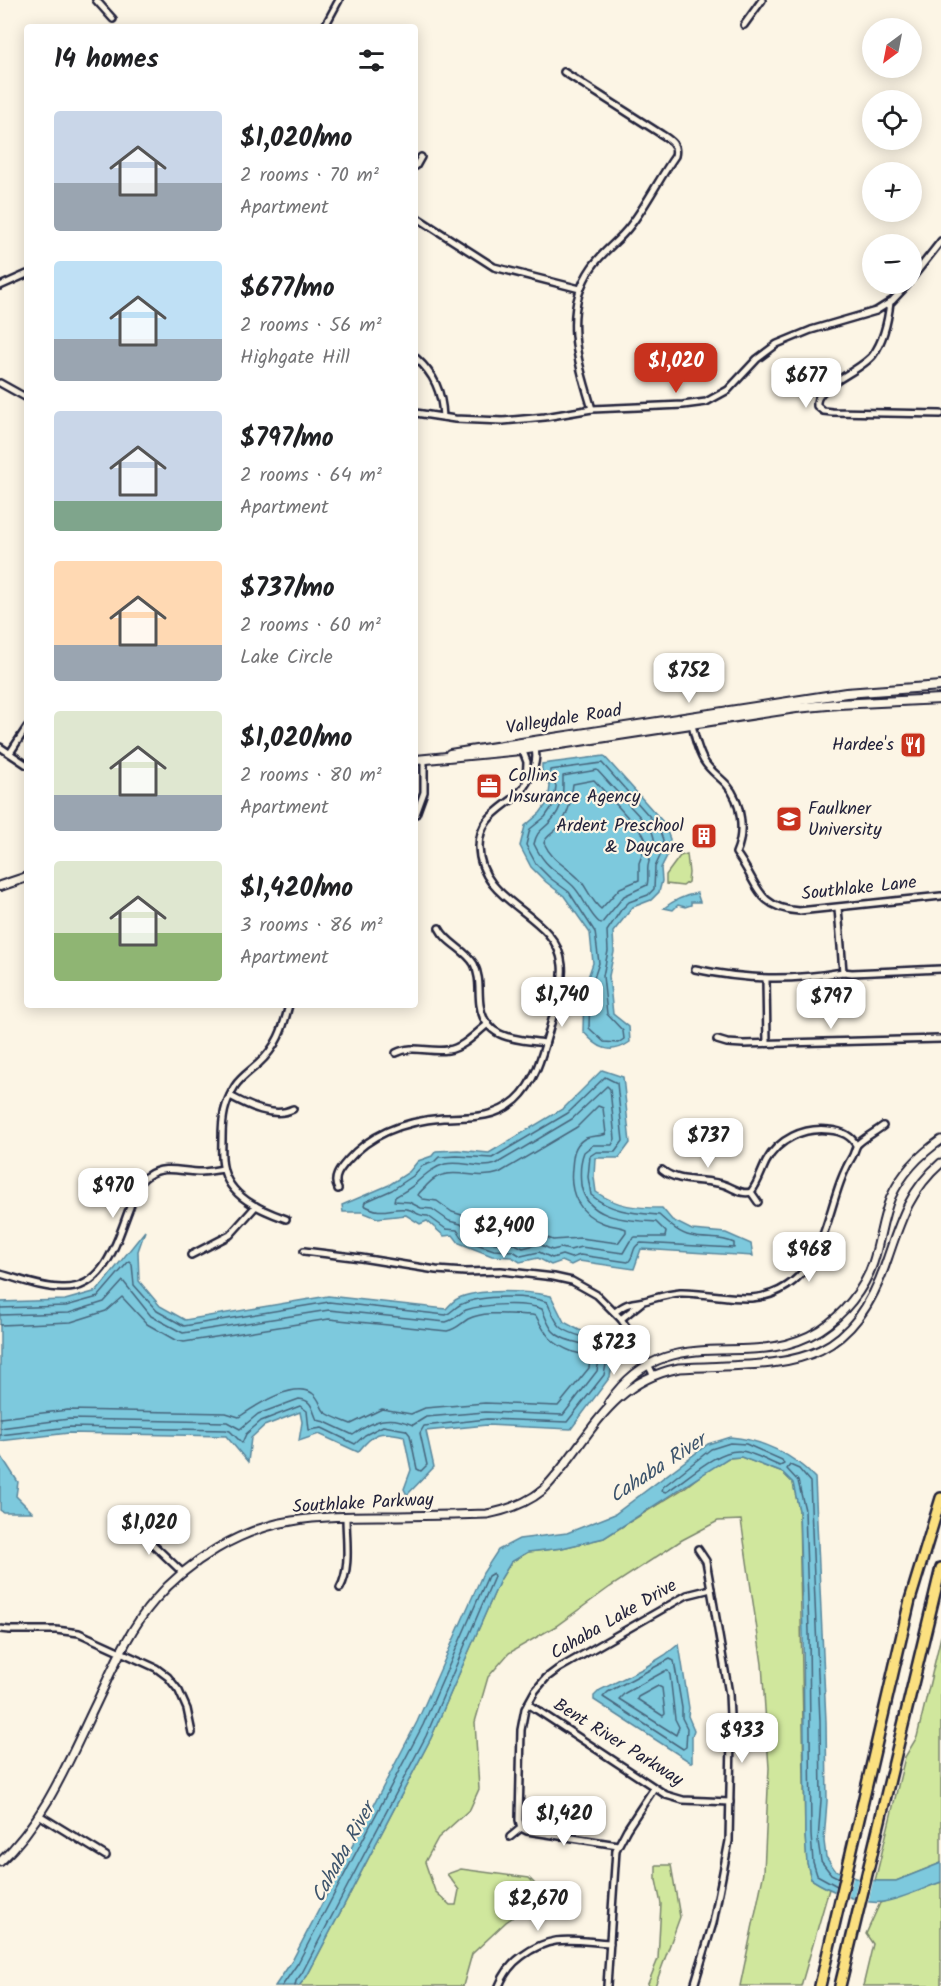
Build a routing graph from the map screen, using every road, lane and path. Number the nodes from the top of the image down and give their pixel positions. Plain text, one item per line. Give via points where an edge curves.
1 (96, 0) edge
2 (339, 0) edge
3 (762, 0) edge
4 (113, 19) dead end
5 (326, 24) dead end
6 (744, 25) dead end
7 (564, 72) dead end
8 (421, 158) dead end
9 (418, 163) edge
10 (418, 218) edge
11 (941, 241) edge
12 (922, 265) edge
13 (24, 275) edge
14 (0, 285) edge
15 (580, 290) junction
16 (898, 294) edge
17 (890, 302) junction
18 (418, 360) edge
19 (0, 383) edge
20 (24, 396) edge
21 (592, 409) junction
22 (418, 413) edge
23 (941, 414) edge
24 (443, 417) junction
25 (941, 686) edge
26 (941, 699) edge
27 (691, 721) junction
28 (24, 732) edge
29 (527, 741) junction
30 (0, 747) edge
31 (536, 748) junction
32 (521, 750) junction
33 (10, 753) junction
34 (443, 756) junction
35 (424, 759) junction
36 (418, 760) edge
37 (24, 763) edge
38 (526, 782) junction
39 (418, 808) edge
40 (24, 878) edge
41 (0, 886) edge
42 (941, 896) edge
43 (838, 908) junction
44 (439, 928) dead end
45 (695, 969) dead end
46 (941, 969) edge
47 (843, 972) junction
48 (766, 979) junction
49 (288, 1008) edge
50 (488, 1024) junction
51 (941, 1039) edge
52 (717, 1040) dead end
53 (546, 1043) junction
54 (767, 1043) junction
55 (396, 1053) dead end
56 (230, 1096) junction
57 (293, 1109) dead end
58 (883, 1126) dead end
59 (941, 1140) edge
60 (856, 1145) junction
61 (941, 1163) edge
62 (223, 1169) junction
63 (662, 1170) dead end
64 (338, 1189) dead end
65 (752, 1192) junction
66 (758, 1202) dead end
67 (256, 1206) junction
68 (286, 1219) dead end
69 (304, 1251) dead end
70 (191, 1255) dead end
71 (0, 1274) edge
72 (642, 1302) junction
73 (615, 1312) junction
74 (621, 1319) junction
75 (648, 1366) junction
76 (654, 1377) junction
77 (605, 1410) junction
78 (941, 1498) edge
79 (346, 1516) junction
80 (122, 1523) dead end
81 (698, 1549) dead end
82 (941, 1568) edge
83 (183, 1573) junction
84 (340, 1588) dead end
85 (711, 1589) junction
86 (0, 1629) edge
87 (121, 1652) junction
88 (528, 1704) junction
89 (192, 1733) dead end
90 (654, 1788) junction
91 (730, 1802) junction
92 (39, 1815) junction
93 (521, 1827) junction
94 (510, 1837) dead end
95 (618, 1845) junction
96 (106, 1856) dead end
97 (0, 1862) edge
98 (610, 1943) junction
99 (500, 1986) edge
100 (607, 1986) edge
101 (694, 1986) edge
102 (820, 1986) edge
103 (840, 1986) edge

1 - 4 street
2 - 5 street
3 - 6 street
7 - 15 street via 673,142 676,149 636,218 592,267
8 - 9 street
10 - 15 street via 494,267
11 - 12 street
13 - 14 street
15 - 21 street via 574,314 576,350
16 - 17 street
17 - 21 street via 876,311 777,344 728,390 706,402
17 - 23 street via 883,337 873,355 856,371 823,391 817,406 832,412
18 - 24 street via 438,388
19 - 20 street
21 - 24 street via 515,420
22 - 24 street
25 - 27 main road, Valleydale Road via 846,693
26 - 27 main road, Valleydale Road via 838,704
27 - 29 main road, Valleydale Road
27 - 31 main road, Valleydale Road
27 - 43 street, Southlake Lane via 704,762 726,784 737,803 742,832 736,853 757,891 772,904 792,911
28 - 33 street
29 - 31 street
29 - 32 street
29 - 34 main road, Valleydale Road
30 - 33 street
31 - 32 main road, Valleydale Road
31 - 38 street via 535,766
32 - 34 main road, Valleydale Road
32 - 38 street via 527,762
33 - 37 street
34 - 35 main road, Valleydale Road
35 - 36 main road, Valleydale Road
35 - 39 street via 424,792
38 - 53 street via 514,798 485,822 479,852 496,890 543,929 557,948 562,974
40 - 41 main road
42 - 43 street, Southlake Lane
43 - 47 street
44 - 50 street via 444,938 475,966 480,1005
45 - 48 street
46 - 47 street
47 - 48 street
48 - 54 street
49 - 56 street via 282,1034 267,1055 237,1082
50 - 53 street via 507,1038
50 - 55 street via 453,1049 407,1048
51 - 54 street
52 - 54 street
53 - 64 street via 529,1085 508,1106 481,1117 416,1122 390,1129 359,1148 342,1167 336,1178
56 - 57 street via 258,1110
56 - 62 street via 223,1108
58 - 60 street
59 - 75 street, Southlake Parkway via 902,1177 888,1207 868,1274 849,1304 828,1324 784,1345 684,1351
60 - 65 street via 848,1136 834,1131 810,1130 794,1136 770,1155
60 - 72 street via 817,1250 794,1281 776,1293 748,1299 679,1293
61 - 76 street, Southlake Parkway via 907,1204 870,1302 834,1342 809,1356 780,1363 679,1368
62 - 67 street via 234,1190
62 - 71 street via 169,1169 146,1176 139,1184 105,1266 80,1285 54,1288
63 - 65 street via 674,1178 715,1182 744,1193
65 - 66 street
67 - 68 street
67 - 70 street via 230,1235
69 - 73 street via 436,1270 501,1270 564,1278 590,1290
72 - 73 street via 632,1302
72 - 74 street
73 - 74 street
74 - 75 street
75 - 76 street
75 - 77 street, Southlake Parkway via 620,1388
76 - 77 street, Southlake Parkway via 631,1388
77 - 79 street, Southlake Parkway via 549,1483 509,1509 487,1514
78 - 102 highway via 910,1600
79 - 83 street, Southlake Parkway via 291,1521 253,1532 218,1548
79 - 84 street via 345,1575
80 - 83 street via 139,1531
81 - 85 street via 706,1561
82 - 103 highway
83 - 87 street, Southlake Parkway via 153,1602
85 - 88 street, Cahaba Lake Drive via 687,1595 558,1669 540,1684
85 - 91 street via 730,1708
86 - 87 street via 73,1631
87 - 89 street via 163,1672 179,1691
87 - 92 street, Southlake Parkway
88 - 90 street, Bent River Parkway
88 - 93 street, Cahaba Lake Drive via 520,1737
90 - 91 street, Bent River Parkway via 683,1800
90 - 95 street
91 - 101 street via 729,1841 716,1910
92 - 96 street
92 - 97 street, Southlake Parkway
93 - 94 street
93 - 95 street
95 - 98 street
98 - 99 street via 542,1943 511,1965
98 - 100 street

